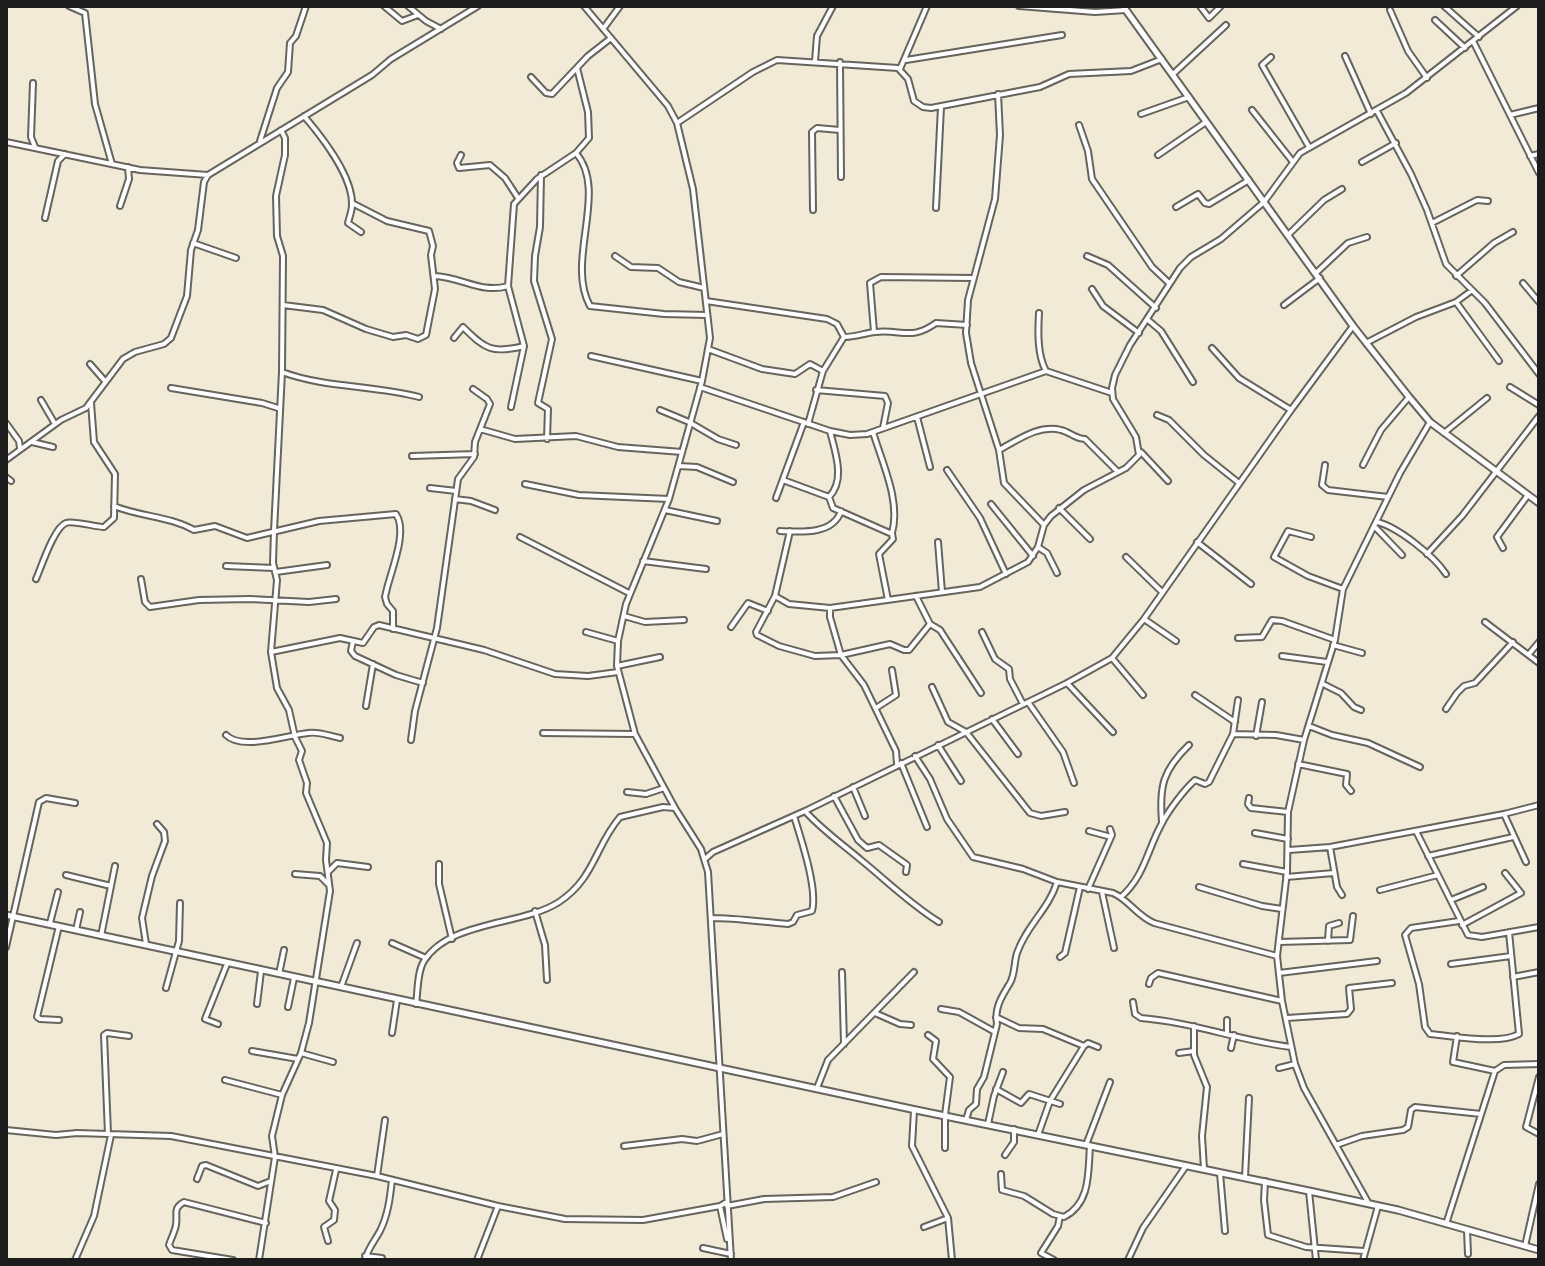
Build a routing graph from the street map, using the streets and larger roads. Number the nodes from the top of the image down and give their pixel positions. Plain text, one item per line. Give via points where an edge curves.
1 (69, 6) edge
2 (306, 6) edge
3 (384, 6) edge
4 (408, 6) edge
5 (478, 6) edge
6 (584, 6) edge
7 (620, 6) edge
8 (833, 6) edge
9 (927, 6) edge
10 (1019, 6) edge
11 (1200, 6) edge
12 (1221, 6) edge
13 (1444, 6) edge
14 (1517, 6) edge
15 (1125, 8) edge
16 (1390, 10) dead end
17 (418, 15) junction
18 (1435, 20) dead end
19 (1226, 25) dead end
20 (441, 29) junction
21 (603, 29) junction
22 (1062, 35) dead end
23 (1479, 37) junction
24 (611, 38) junction
25 (1473, 41) junction
26 (1465, 48) junction
27 (1345, 56) dead end
28 (1271, 57) dead end
29 (1162, 59) junction
30 (906, 60) junction
31 (815, 61) junction
32 (840, 62) junction
33 (577, 68) junction
34 (900, 69) junction
35 (1173, 74) junction
36 (531, 77) dead end
37 (1427, 78) junction
38 (33, 83) dead end
39 (998, 94) junction
40 (1189, 97) junction
41 (941, 107) junction
42 (1539, 108) edge
43 (1252, 110) dead end
44 (1376, 111) junction
45 (1141, 114) dead end
46 (1371, 114) junction
47 (1510, 115) junction
48 (303, 116) junction
49 (1206, 122) junction
50 (677, 123) junction
51 (1079, 125) dead end
52 (264, 128) junction
53 (281, 130) junction
54 (840, 130) junction
55 (271, 135) junction
56 (31, 137) junction
57 (6, 142) edge
58 (259, 142) junction
59 (1396, 143) junction
60 (23, 144) junction
61 (35, 147) junction
62 (1309, 147) junction
63 (55, 152) junction
64 (576, 153) junction
65 (65, 154) junction
66 (1539, 154) edge
67 (109, 155) junction
68 (461, 155) dead end
69 (1158, 155) dead end
70 (1530, 156) junction
71 (58, 161) junction
72 (1293, 162) junction
73 (1362, 162) dead end
74 (105, 163) junction
75 (112, 164) junction
76 (128, 167) junction
77 (140, 170) junction
78 (1539, 173) edge
79 (199, 175) junction
80 (208, 175) junction
81 (541, 175) junction
82 (841, 177) dead end
83 (129, 179) junction
84 (1249, 180) junction
85 (204, 182) junction
86 (1342, 189) dead end
87 (518, 198) junction
88 (1488, 201) dead end
89 (1264, 202) junction
90 (352, 203) junction
91 (120, 206) dead end
92 (1176, 207) dead end
93 (936, 208) dead end
94 (813, 210) dead end
95 (45, 218) dead end
96 (1432, 223) junction
97 (361, 232) dead end
98 (1513, 232) dead end
99 (1288, 235) junction
100 (1367, 237) dead end
101 (193, 243) junction
102 (615, 256) dead end
103 (1087, 256) dead end
104 (236, 258) dead end
105 (1318, 275) junction
106 (434, 276) junction
107 (1456, 276) junction
108 (973, 278) junction
109 (1169, 283) junction
110 (1523, 283) dead end
111 (508, 286) junction
112 (704, 288) junction
113 (1092, 289) dead end
114 (1471, 291) junction
115 (705, 300) junction
116 (1456, 302) junction
117 (1539, 302) edge
118 (282, 305) junction
119 (1284, 305) dead end
120 (1156, 308) junction
121 (1039, 313) dead end
122 (707, 315) junction
123 (1148, 320) junction
124 (967, 325) junction
125 (1353, 326) junction
126 (874, 332) junction
127 (1139, 333) junction
128 (844, 337) junction
129 (454, 338) dead end
130 (1366, 343) junction
131 (524, 346) junction
132 (1212, 348) dead end
133 (708, 349) junction
134 (591, 356) dead end
135 (1499, 361) dead end
136 (90, 364) dead end
137 (823, 371) junction
138 (1046, 371) junction
139 (282, 372) junction
140 (1539, 374) edge
141 (105, 381) junction
142 (702, 381) junction
143 (1193, 382) dead end
144 (700, 387) junction
145 (1510, 387) dead end
146 (171, 388) dead end
147 (473, 389) dead end
148 (816, 390) junction
149 (1112, 394) junction
150 (982, 395) junction
151 (419, 397) dead end
152 (1409, 397) junction
153 (279, 398) junction
154 (1487, 398) dead end
155 (41, 400) dead end
156 (262, 403) junction
157 (1539, 405) edge
158 (89, 407) junction
159 (511, 407) dead end
160 (278, 408) junction
161 (660, 410) dead end
162 (1291, 410) junction
163 (1157, 415) dead end
164 (1539, 416) edge
165 (917, 417) junction
166 (689, 422) junction
167 (1430, 422) junction
168 (6, 423) edge
169 (806, 423) junction
170 (55, 424) junction
171 (479, 428) junction
172 (883, 428) junction
173 (700, 429) junction
174 (687, 431) junction
175 (830, 431) junction
176 (873, 432) junction
177 (1444, 433) junction
178 (547, 439) junction
179 (19, 441) junction
180 (30, 443) junction
181 (736, 445) dead end
182 (53, 447) dead end
183 (20, 449) junction
184 (999, 450) junction
185 (682, 452) junction
186 (1141, 452) junction
187 (475, 454) junction
188 (412, 456) dead end
189 (6, 460) edge
190 (1325, 465) dead end
191 (1363, 465) dead end
192 (679, 466) junction
193 (930, 467) dead end
194 (947, 470) dead end
195 (1497, 471) junction
196 (1118, 472) junction
197 (783, 480) junction
198 (1168, 481) dead end
199 (733, 482) dead end
200 (1239, 483) junction
201 (525, 484) dead end
202 (430, 488) dead end
203 (456, 491) junction
204 (1539, 491) edge
205 (829, 497) junction
206 (1388, 497) junction
207 (1530, 497) junction
208 (776, 498) dead end
209 (455, 499) junction
210 (669, 499) junction
211 (1539, 503) edge
212 (991, 504) dead end
213 (114, 506) junction
214 (1059, 508) junction
215 (495, 510) dead end
216 (665, 510) junction
217 (841, 511) junction
218 (1382, 512) junction
219 (717, 521) dead end
220 (1376, 524) junction
221 (1387, 524) junction
222 (1044, 525) junction
223 (274, 531) junction
224 (780, 531) dead end
225 (790, 531) junction
226 (892, 534) junction
227 (520, 537) dead end
228 (1311, 537) dead end
229 (1090, 539) dead end
230 (938, 542) dead end
231 (1197, 542) junction
232 (1038, 547) junction
233 (1503, 548) dead end
234 (1427, 554) junction
235 (1402, 555) dead end
236 (1033, 556) junction
237 (1126, 557) dead end
238 (643, 561) junction
239 (327, 565) dead end
240 (226, 566) dead end
241 (706, 569) dead end
242 (275, 570) junction
243 (1057, 573) dead end
244 (1006, 574) junction
245 (1446, 574) dead end
246 (36, 579) dead end
247 (141, 579) dead end
248 (1251, 584) dead end
249 (1343, 589) junction
250 (942, 592) junction
251 (1162, 592) junction
252 (629, 593) junction
253 (775, 596) junction
254 (916, 596) junction
255 (336, 599) dead end
256 (888, 600) junction
257 (275, 601) junction
258 (830, 608) junction
259 (768, 611) junction
260 (624, 616) junction
261 (1144, 619) junction
262 (684, 620) dead end
263 (1485, 622) dead end
264 (930, 624) junction
265 (731, 627) dead end
266 (393, 629) junction
267 (586, 632) dead end
268 (982, 632) dead end
269 (435, 638) junction
270 (1238, 638) dead end
271 (353, 641) junction
272 (618, 641) junction
273 (1176, 641) dead end
274 (1513, 642) junction
275 (1539, 642) edge
276 (1334, 643) junction
277 (272, 650) junction
278 (1362, 653) dead end
279 (1529, 654) junction
280 (841, 655) junction
281 (1282, 656) dead end
282 (660, 657) dead end
283 (1112, 658) junction
284 (1329, 662) junction
285 (1539, 663) edge
286 (373, 664) junction
287 (617, 666) junction
288 (892, 670) dead end
289 (618, 672) junction
290 (423, 683) junction
291 (1067, 683) junction
292 (1323, 684) junction
293 (932, 687) dead end
294 (981, 693) dead end
295 (1143, 695) dead end
296 (1195, 695) dead end
297 (1238, 700) dead end
298 (1262, 702) dead end
299 (1025, 703) junction
300 (366, 706) dead end
301 (876, 708) junction
302 (1446, 709) dead end
303 (1361, 710) dead end
304 (992, 719) junction
305 (1235, 722) junction
306 (1309, 726) junction
307 (966, 732) junction
308 (1113, 732) dead end
309 (543, 733) dead end
310 (635, 734) junction
311 (1233, 734) junction
312 (226, 735) dead end
313 (1256, 736) junction
314 (295, 737) junction
315 (340, 738) dead end
316 (411, 740) dead end
317 (1304, 740) junction
318 (938, 745) junction
319 (1189, 745) dead end
320 (896, 751) junction
321 (1018, 754) dead end
322 (915, 756) junction
323 (908, 759) junction
324 (899, 764) junction
325 (1298, 764) junction
326 (1420, 767) dead end
327 (961, 781) dead end
328 (1074, 783) dead end
329 (853, 787) junction
330 (664, 788) junction
331 (1351, 791) dead end
332 (627, 792) dead end
333 (834, 796) junction
334 (1249, 798) dead end
335 (670, 799) junction
336 (75, 803) dead end
337 (1539, 805) edge
338 (663, 807) junction
339 (675, 808) junction
340 (805, 811) junction
341 (1065, 812) dead end
342 (1288, 812) junction
343 (1504, 814) junction
344 (794, 816) junction
345 (865, 816) dead end
346 (1162, 822) junction
347 (157, 824) dead end
348 (927, 827) dead end
349 (1110, 829) dead end
350 (1089, 831) dead end
351 (1416, 831) junction
352 (1255, 833) dead end
353 (1111, 837) junction
354 (1513, 837) junction
355 (1288, 839) junction
356 (1330, 847) junction
357 (701, 849) junction
358 (1289, 850) junction
359 (713, 852) junction
360 (1428, 856) junction
361 (705, 859) junction
362 (1526, 862) dead end
363 (439, 864) dead end
364 (1243, 864) dead end
365 (115, 866) dead end
366 (368, 867) dead end
367 (329, 871) junction
368 (906, 872) dead end
369 (1334, 873) junction
370 (1505, 873) dead end
371 (295, 874) dead end
372 (66, 875) dead end
373 (1287, 875) junction
374 (1438, 875) junction
375 (1057, 882) junction
376 (329, 885) junction
377 (111, 886) junction
378 (1080, 887) junction
379 (1199, 887) dead end
380 (1483, 887) dead end
381 (1088, 889) junction
382 (1380, 890) dead end
383 (58, 892) dead end
384 (1102, 892) junction
385 (1342, 895) dead end
386 (1121, 897) junction
387 (1451, 900) junction
388 (180, 903) dead end
389 (1282, 909) junction
390 (535, 911) junction
391 (80, 912) dead end
392 (10, 915) edge
393 (1353, 916) dead end
394 (711, 918) junction
395 (939, 922) dead end
396 (50, 923) junction
397 (1339, 923) dead end
398 (1461, 923) junction
399 (59, 926) junction
400 (1539, 927) edge
401 (76, 930) junction
402 (1509, 932) junction
403 (101, 936) junction
404 (452, 939) junction
405 (1328, 941) junction
406 (1279, 942) junction
407 (357, 943) dead end
408 (392, 943) dead end
409 (146, 944) junction
410 (6, 947) edge
411 (1114, 948) dead end
412 (284, 950) dead end
413 (176, 953) junction
414 (1277, 956) junction
415 (1511, 956) junction
416 (1060, 957) dead end
417 (426, 958) junction
418 (1377, 961) dead end
419 (227, 964) junction
420 (1451, 964) dead end
421 (261, 971) junction
422 (842, 972) dead end
423 (914, 972) dead end
424 (1539, 972) edge
425 (1279, 973) junction
426 (279, 974) junction
427 (1513, 977) junction
428 (294, 978) junction
429 (547, 980) dead end
430 (317, 983) junction
431 (1392, 983) dead end
432 (1149, 984) dead end
433 (341, 987) junction
434 (166, 988) dead end
435 (397, 1000) junction
436 (1282, 1001) junction
437 (1133, 1002) dead end
438 (257, 1004) dead end
439 (416, 1004) junction
440 (288, 1007) dead end
441 (941, 1009) dead end
442 (875, 1013) junction
443 (1287, 1018) junction
444 (59, 1020) dead end
445 (998, 1020) junction
446 (1227, 1020) dead end
447 (218, 1024) dead end
448 (911, 1025) dead end
449 (1194, 1026) junction
450 (995, 1032) junction
451 (392, 1033) dead end
452 (1227, 1033) junction
453 (928, 1035) dead end
454 (1234, 1035) junction
455 (129, 1036) dead end
456 (1457, 1036) junction
457 (844, 1044) junction
458 (1084, 1046) junction
459 (1098, 1047) dead end
460 (1292, 1047) junction
461 (1231, 1048) dead end
462 (252, 1051) dead end
463 (1194, 1051) junction
464 (1179, 1053) dead end
465 (299, 1056) junction
466 (333, 1062) dead end
467 (1295, 1064) junction
468 (1539, 1064) edge
469 (719, 1067) junction
470 (1279, 1068) dead end
471 (1495, 1071) junction
472 (1003, 1072) dead end
473 (1539, 1077) edge
474 (225, 1080) dead end
475 (1110, 1082) dead end
476 (817, 1088) junction
477 (996, 1089) junction
478 (282, 1095) junction
479 (1249, 1098) dead end
480 (1050, 1101) junction
481 (1060, 1104) dead end
482 (914, 1110) junction
483 (1481, 1114) junction
484 (945, 1115) junction
485 (385, 1120) dead end
486 (966, 1120) junction
487 (988, 1124) junction
488 (1014, 1129) junction
489 (6, 1130) edge
490 (110, 1134) junction
491 (723, 1134) junction
492 (1539, 1134) edge
493 (1038, 1135) junction
494 (1088, 1145) junction
495 (1336, 1145) junction
496 (624, 1146) dead end
497 (945, 1148) dead end
498 (1005, 1155) dead end
499 (275, 1157) junction
500 (1186, 1166) junction
501 (1204, 1169) junction
502 (336, 1170) junction
503 (1220, 1173) junction
504 (1001, 1174) dead end
505 (377, 1176) junction
506 (1245, 1177) junction
507 (197, 1179) dead end
508 (392, 1180) junction
509 (272, 1181) junction
510 (1265, 1181) junction
511 (876, 1182) dead end
512 (1539, 1184) edge
513 (1309, 1191) junction
514 (727, 1204) junction
515 (1369, 1204) junction
516 (498, 1206) junction
517 (720, 1206) junction
518 (1378, 1206) junction
519 (1060, 1216) junction
520 (948, 1218) junction
521 (266, 1223) junction
522 (1446, 1224) junction
523 (924, 1227) dead end
524 (1467, 1230) junction
525 (1225, 1231) dead end
526 (328, 1241) dead end
527 (1525, 1246) junction
528 (703, 1248) dead end
529 (1313, 1248) junction
530 (1539, 1250) edge
531 (1364, 1251) junction
532 (1468, 1254) dead end
533 (731, 1257) edge
534 (365, 1258) edge
535 (382, 1258) dead end
536 (75, 1260) edge
537 (233, 1260) edge
538 (259, 1260) edge
539 (477, 1260) edge
540 (952, 1260) edge
541 (1054, 1260) edge
542 (1128, 1260) edge
543 (1316, 1260) edge
544 (1363, 1260) edge

1 - 67 street via 85,13 95,104
2 - 52 street via 290,43 288,72
3 - 17 street via 402,21
4 - 17 street
5 - 20 street
6 - 21 street
7 - 21 street
8 - 31 street via 817,36
9 - 30 street
10 - 15 street via 1095,12
11 - 12 street via 1209,18
13 - 23 street
14 - 23 street
15 - 29 street
16 - 37 street
17 - 20 street
18 - 26 street
19 - 35 street
20 - 48 street
21 - 24 street
22 - 30 street
23 - 25 street
24 - 33 street
24 - 50 street
25 - 26 street
25 - 47 street
26 - 37 street
27 - 46 street
28 - 62 street via 1262,65
29 - 35 street
29 - 39 street via 1131,71 1069,74 1040,87
30 - 34 street
31 - 32 street
31 - 50 street via 770,62
32 - 34 street
32 - 54 street
33 - 36 street via 550,94
33 - 64 street via 590,129
34 - 41 street via 918,104
35 - 40 street
37 - 44 street
38 - 56 street
39 - 41 street
39 - 108 street via 995,199
40 - 45 street
40 - 49 street
41 - 93 street
42 - 47 street
43 - 72 street
44 - 46 street
44 - 59 street
46 - 62 street
47 - 70 street
48 - 53 street
48 - 90 street via 343,174
49 - 69 street
49 - 84 street
50 - 112 street via 693,189
51 - 109 street via 1092,179 1152,267
52 - 55 street
52 - 58 street
53 - 55 street
53 - 118 street via 285,155 276,201
54 - 82 street
54 - 94 street via 812,132
55 - 58 street
56 - 60 street
56 - 61 street
57 - 60 street
58 - 80 street
59 - 73 street
59 - 96 street
60 - 61 street
61 - 63 street
62 - 72 street
63 - 65 street
63 - 71 street
64 - 81 street
64 - 122 street via 588,189 582,265 590,306
65 - 71 street
65 - 74 street
66 - 70 street
67 - 74 street
67 - 75 street
68 - 87 street via 459,168 490,165
70 - 78 street
71 - 95 street
72 - 89 street
74 - 75 street
75 - 76 street
76 - 77 street
76 - 83 street
77 - 79 street
77 - 83 street
79 - 80 street
79 - 85 street
80 - 85 street
81 - 87 street
81 - 178 street via 534,281 552,339 538,403 548,409
83 - 91 street
84 - 89 street
84 - 92 street via 1209,204 1198,194
85 - 101 street
86 - 99 street
87 - 111 street via 512,215
88 - 96 street via 1479,199
89 - 99 street
89 - 109 street via 1191,257
90 - 97 street via 348,223
90 - 106 street via 387,221 429,231
96 - 107 street via 1446,264
98 - 107 street
99 - 105 street
100 - 105 street via 1348,243
101 - 104 street
101 - 141 street via 187,296 171,338 129,354
102 - 112 street via 631,267 658,268 679,282
103 - 120 street via 1108,265
105 - 119 street
105 - 125 street
106 - 111 street via 489,290
106 - 118 street via 430,327 421,339 359,327 323,310
107 - 114 street
108 - 124 street
108 - 126 street via 872,280
109 - 120 street
110 - 117 street
111 - 131 street
112 - 115 street
113 - 127 street via 1099,302
114 - 116 street
114 - 140 street
115 - 122 street
115 - 128 street via 827,319
116 - 130 street
116 - 135 street
118 - 139 street
120 - 123 street
121 - 138 street
122 - 133 street
123 - 127 street
123 - 143 street via 1161,331
124 - 126 street via 936,323 912,335
124 - 150 street via 971,363
125 - 130 street
125 - 162 street
126 - 128 street
127 - 149 street via 1115,375
128 - 137 street
129 - 131 street via 463,327 485,347
130 - 152 street
131 - 159 street
132 - 162 street via 1239,378
133 - 137 street via 770,371 795,374 810,364
133 - 142 street
134 - 142 street
136 - 141 street
137 - 148 street
138 - 149 street
138 - 150 street
139 - 151 street
139 - 153 street
141 - 158 street
142 - 144 street
144 - 166 street
144 - 169 street
145 - 157 street
146 - 156 street
147 - 171 street via 490,404
148 - 169 street
148 - 172 street via 885,396
149 - 186 street
150 - 165 street
150 - 184 street
152 - 167 street
152 - 191 street via 1381,430
153 - 156 street
153 - 160 street
154 - 177 street
155 - 170 street
156 - 160 street
158 - 170 street
158 - 213 street via 95,446 115,474
160 - 223 street
161 - 166 street
162 - 200 street
163 - 200 street
164 - 195 street
165 - 172 street
165 - 193 street
166 - 173 street
166 - 174 street
167 - 177 street
167 - 206 street
168 - 179 street
169 - 175 street
169 - 197 street
170 - 180 street
171 - 178 street via 515,439
171 - 187 street
172 - 176 street
173 - 174 street
173 - 181 street
174 - 185 street
175 - 176 street
175 - 205 street via 838,472
176 - 226 street via 894,505
177 - 195 street
178 - 185 street via 576,436 618,447
179 - 180 street
179 - 183 street
180 - 182 street
180 - 183 street
183 - 189 street
184 - 196 street via 1055,428 1085,439
184 - 222 street via 1004,483
185 - 192 street
186 - 196 street
186 - 198 street
187 - 188 street
187 - 203 street via 460,474
190 - 206 street via 1322,485 1328,490
192 - 199 street via 697,467
192 - 210 street
194 - 244 street via 988,532
195 - 207 street
195 - 234 street
196 - 214 street
197 - 205 street
197 - 208 street
200 - 231 street
201 - 210 street via 579,495
202 - 203 street
203 - 209 street
204 - 207 street
205 - 217 street
206 - 218 street
207 - 211 street
207 - 233 street via 1497,537
209 - 215 street
209 - 269 street
210 - 216 street
212 - 236 street
213 - 223 street via 178,521 194,530 215,526 247,538
213 - 246 street via 113,521 104,527 64,524
214 - 222 street
214 - 229 street
216 - 219 street
216 - 238 street
217 - 225 street via 828,527
217 - 226 street
218 - 220 street
218 - 221 street
220 - 221 street
220 - 235 street
220 - 249 street
221 - 234 street
222 - 232 street
223 - 242 street
223 - 266 street via 397,514 401,535 385,597 393,610
224 - 225 street
225 - 253 street
226 - 256 street via 879,554
227 - 252 street
228 - 249 street via 1288,531 1274,557
230 - 250 street
231 - 248 street
231 - 251 street
232 - 236 street
232 - 243 street
234 - 245 street
236 - 244 street
237 - 251 street
238 - 241 street
238 - 252 street
239 - 242 street
240 - 242 street
242 - 257 street
244 - 250 street via 973,589
247 - 257 street via 150,607 199,600
249 - 276 street
250 - 254 street
251 - 261 street
252 - 260 street
253 - 258 street via 789,604
253 - 259 street
254 - 256 street
254 - 264 street
255 - 257 street
256 - 258 street
257 - 277 street
258 - 280 street
259 - 265 street via 748,603
259 - 280 street via 757,635 815,656
260 - 262 street via 645,622
260 - 272 street
261 - 273 street
261 - 283 street
263 - 274 street
264 - 280 street via 909,650 890,644
264 - 294 street via 939,628
266 - 269 street
266 - 271 street via 375,626 365,642
267 - 272 street
268 - 299 street
269 - 289 street via 555,674
269 - 290 street
270 - 276 street via 1262,637 1272,620
271 - 277 street via 340,638
271 - 286 street via 352,654
272 - 287 street
274 - 279 street
274 - 302 street
275 - 279 street
276 - 278 street
276 - 284 street
277 - 314 street via 277,688 293,718
279 - 285 street
280 - 301 street
281 - 284 street
282 - 287 street
283 - 291 street
283 - 295 street
284 - 292 street
286 - 290 street
286 - 300 street
287 - 289 street
288 - 301 street via 896,695
289 - 310 street
290 - 316 street
291 - 299 street
291 - 308 street
292 - 303 street
292 - 306 street
293 - 307 street via 948,722
296 - 305 street
297 - 305 street
298 - 313 street
299 - 304 street
299 - 328 street via 1066,756
301 - 320 street
304 - 307 street
304 - 321 street
305 - 311 street
306 - 317 street
306 - 326 street via 1368,743
307 - 318 street
307 - 341 street via 1033,816
309 - 310 street
310 - 330 street
311 - 313 street
311 - 346 street via 1209,782 1195,780
312 - 314 street via 243,742
313 - 317 street
314 - 315 street via 311,732
314 - 367 street via 302,751 306,793 327,843
317 - 325 street
318 - 322 street
318 - 327 street
319 - 346 street via 1170,764 1161,795
320 - 323 street
320 - 324 street
322 - 323 street
322 - 375 street via 969,854
323 - 324 street
324 - 329 street
324 - 348 street
325 - 331 street via 1347,774
325 - 342 street
329 - 333 street
329 - 345 street
330 - 332 street via 646,794
330 - 335 street
333 - 340 street
333 - 368 street via 858,840 867,848 879,845 907,865
334 - 342 street via 1251,808
335 - 338 street
335 - 339 street
336 - 392 street via 46,798 39,802
337 - 343 street
338 - 339 street
338 - 390 street via 620,817 582,882 559,902
339 - 357 street
340 - 344 street
340 - 395 street
342 - 355 street
343 - 351 street
343 - 354 street
344 - 359 street
344 - 394 street via 814,893 812,911 788,924
346 - 386 street via 1141,875
347 - 409 street via 165,841 142,918
349 - 353 street
350 - 353 street
351 - 356 street
351 - 360 street
352 - 355 street
353 - 381 street
354 - 360 street
354 - 362 street
355 - 358 street
356 - 358 street
356 - 369 street
357 - 359 street
357 - 361 street
358 - 373 street
359 - 361 street
360 - 374 street
361 - 394 street
363 - 404 street
364 - 373 street
365 - 377 street
366 - 367 street via 337,863
367 - 376 street
369 - 373 street
369 - 385 street
370 - 398 street via 1520,894
371 - 376 street via 320,876
372 - 377 street
373 - 389 street
374 - 382 street
374 - 387 street
375 - 378 street
375 - 445 street via 1017,953
376 - 430 street
377 - 403 street
378 - 381 street
378 - 416 street
379 - 389 street
380 - 387 street
381 - 384 street
383 - 396 street
384 - 386 street
384 - 411 street
386 - 414 street via 1154,923
387 - 398 street
388 - 413 street
389 - 406 street
390 - 404 street
390 - 429 street via 545,945
391 - 401 street
392 - 396 street
392 - 410 street
393 - 405 street via 1350,940
394 - 469 street
396 - 399 street
397 - 405 street via 1329,926
398 - 402 street via 1475,938
398 - 456 street via 1411,928 1405,935 1426,1031
399 - 401 street
399 - 444 street via 37,1017
400 - 402 street
401 - 403 street
402 - 415 street
403 - 409 street
404 - 417 street
405 - 406 street
406 - 414 street
407 - 433 street
408 - 417 street
409 - 413 street
412 - 426 street
413 - 419 street
413 - 434 street
414 - 425 street
415 - 420 street
415 - 427 street
417 - 439 street
418 - 425 street
419 - 421 street
419 - 447 street via 205,1019
421 - 426 street
421 - 438 street
422 - 457 street
423 - 442 street
424 - 427 street
425 - 436 street
426 - 428 street
427 - 456 street via 1519,1034
428 - 430 street
428 - 440 street
430 - 433 street
430 - 465 street
431 - 443 street via 1348,989 1347,1014
432 - 436 street via 1158,973
433 - 435 street
435 - 439 street
435 - 451 street
436 - 443 street
437 - 449 street via 1141,1018
439 - 469 street
441 - 450 street via 959,1012
442 - 448 street
442 - 457 street
443 - 460 street
445 - 450 street
445 - 458 street via 1043,1029
446 - 452 street
449 - 452 street
449 - 463 street
450 - 486 street via 976,1104
452 - 454 street
453 - 484 street via 936,1041 933,1059 950,1077
454 - 460 street
454 - 461 street
455 - 490 street via 104,1035
456 - 471 street via 1453,1062
457 - 476 street via 828,1060
458 - 459 street
458 - 480 street
460 - 467 street
462 - 465 street
463 - 464 street
463 - 501 street via 1207,1087
465 - 466 street
465 - 478 street
467 - 470 street
467 - 495 street
468 - 471 street via 1504,1065
469 - 476 street
469 - 491 street
471 - 483 street
472 - 477 street
473 - 492 street via 1526,1127
474 - 478 street
475 - 494 street
476 - 482 street
477 - 480 street via 1021,1103 1029,1094
477 - 487 street
478 - 499 street via 272,1136
479 - 506 street
480 - 481 street
480 - 493 street
482 - 484 street
482 - 520 street via 914,1154
483 - 495 street via 1415,1107 1403,1130
483 - 522 street
484 - 486 street
484 - 497 street
485 - 505 street
486 - 487 street
487 - 488 street
488 - 493 street
488 - 498 street via 1014,1142
489 - 490 street
490 - 499 street via 171,1136
490 - 536 street via 94,1216
491 - 496 street
491 - 514 street
493 - 494 street
494 - 500 street
494 - 519 street via 1084,1196 1072,1212
495 - 515 street
499 - 502 street
499 - 509 street
500 - 501 street
500 - 542 street via 1143,1228
501 - 503 street
502 - 505 street
502 - 526 street via 329,1201 334,1220 324,1227
503 - 506 street
503 - 525 street
504 - 519 street via 1002,1190
505 - 508 street
506 - 510 street
507 - 509 street via 206,1165 258,1186
508 - 516 street
508 - 534 street via 388,1212
509 - 521 street
510 - 513 street
510 - 529 street via 1267,1233
511 - 514 street via 833,1197
512 - 527 street
513 - 515 street
513 - 529 street
514 - 517 street
514 - 533 street
515 - 518 street
516 - 517 street via 565,1219 621,1221
516 - 539 street
517 - 533 street
518 - 522 street
518 - 531 street
519 - 541 street via 1041,1253
520 - 523 street
520 - 540 street
521 - 537 street via 184,1202 177,1207 172,1250
521 - 538 street
522 - 524 street
524 - 527 street
524 - 532 street
527 - 530 street
528 - 533 street
529 - 531 street
529 - 543 street
531 - 544 street
534 - 535 street

